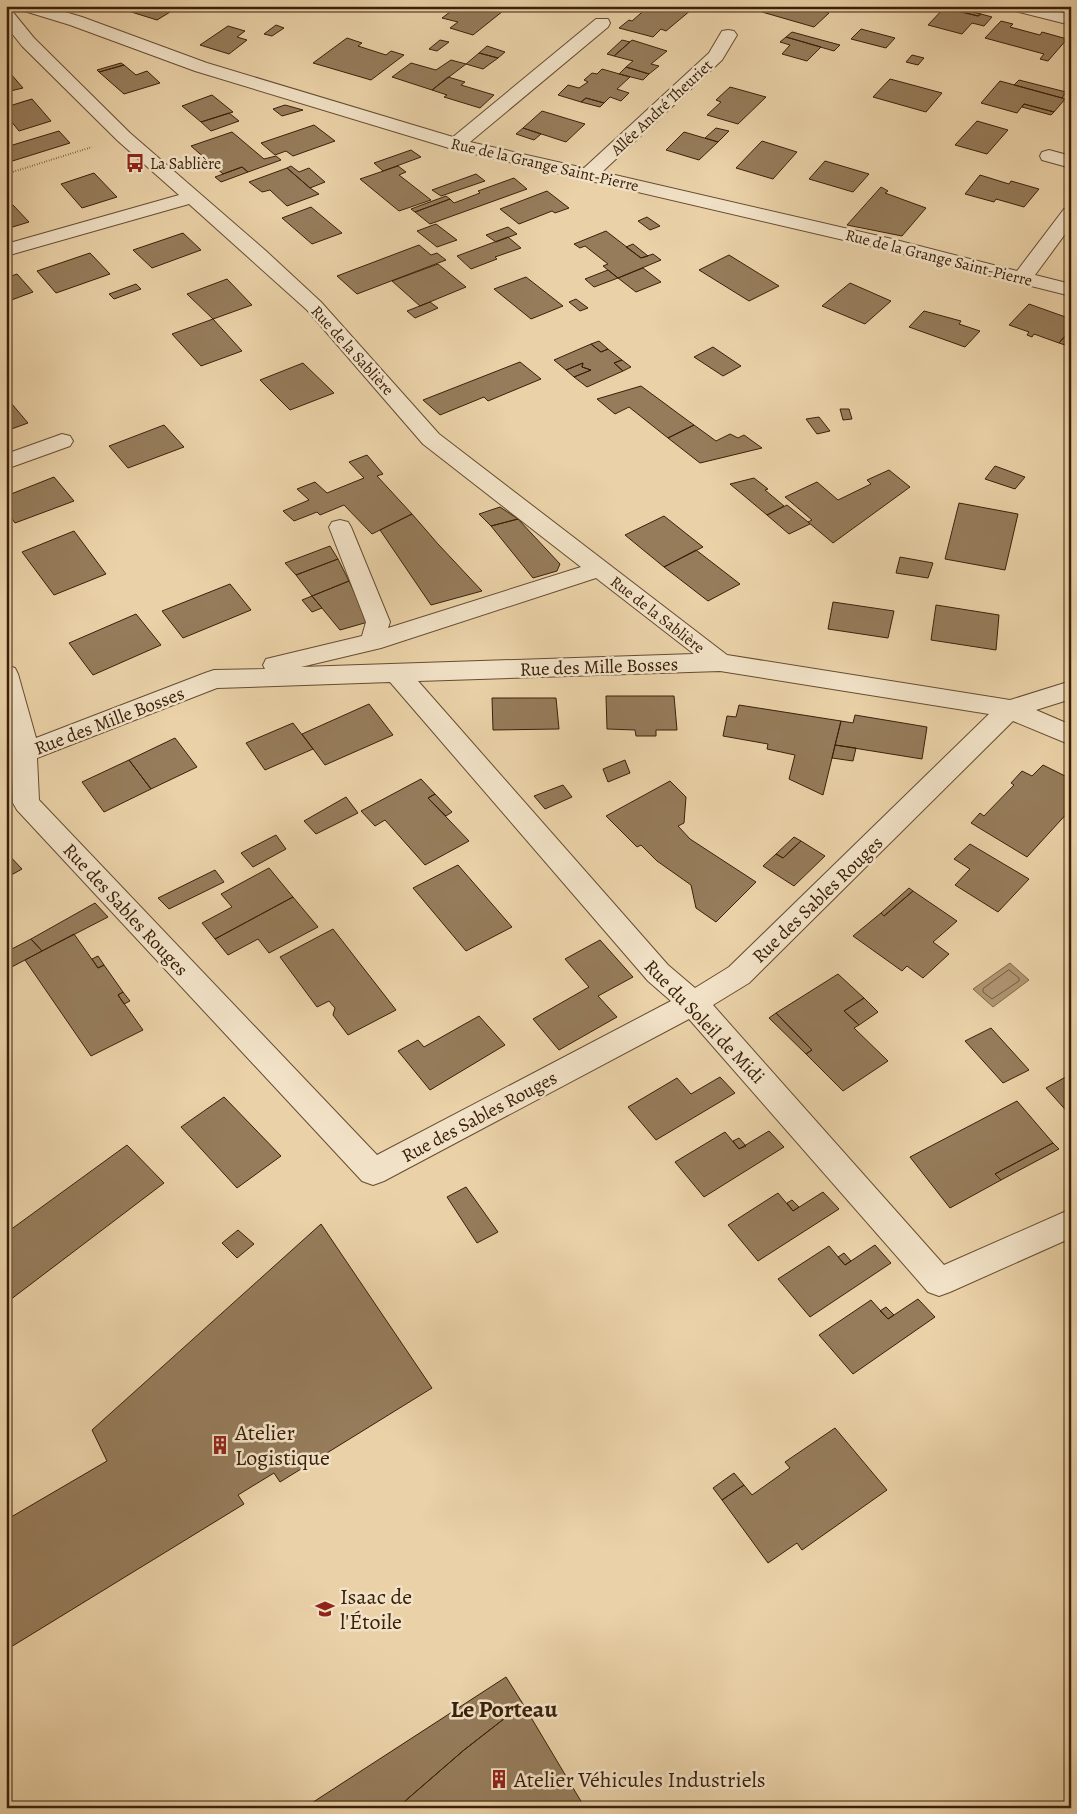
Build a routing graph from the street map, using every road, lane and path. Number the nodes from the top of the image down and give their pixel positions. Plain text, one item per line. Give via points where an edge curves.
1 (13, 6) edge
2 (27, 6) edge
3 (1017, 6) edge
4 (6, 7) edge
5 (6, 15) edge
6 (1071, 20) edge
7 (602, 23) dead end
8 (728, 35) dead end
9 (124, 137) junction
10 (456, 144) junction
11 (1049, 156) dead end
12 (1071, 162) edge
13 (6, 174) edge
14 (588, 175) junction
15 (193, 197) junction
16 (1071, 212) edge
17 (6, 250) edge
18 (1022, 278) junction
19 (1071, 290) edge
20 (62, 441) dead end
21 (6, 462) edge
22 (340, 527) dead end
23 (599, 568) junction
24 (372, 642) junction
25 (720, 662) junction
26 (397, 673) junction
27 (6, 674) edge
28 (214, 679) junction
29 (1071, 690) edge
30 (1010, 709) junction
31 (1071, 736) edge
32 (15, 758) edge
33 (693, 1003) junction
34 (1071, 1223) edge

1 - 4 street
2 - 10 street, Rue de la Grange Saint-Pierre via 201,67
3 - 6 street
5 - 9 street, Rue de la Sablière via 28,42
7 - 10 street
8 - 14 street, Allée André Theuriet via 716,56
9 - 13 path
9 - 15 street, Rue de la Sablière
10 - 14 street, Rue de la Grange Saint-Pierre
11 - 12 street
14 - 18 street, Rue de la Grange Saint-Pierre
15 - 17 street
15 - 23 street, Rue de la Sablière via 314,306 431,439
16 - 18 street
18 - 19 street, Rue de la Grange Saint-Pierre
20 - 21 street
22 - 24 street via 378,622
23 - 24 street, Rue des Mille Bosses
23 - 25 street, Rue de la Sablière
24 - 28 street, Rue des Mille Bosses
25 - 26 street, Rue des Mille Bosses
25 - 30 street, Rue des Mille Bosses
26 - 28 street, Rue des Mille Bosses
26 - 33 street, Rue du Soleil de Midi via 658,973
27 - 32 street via 23,734
28 - 32 street, Rue des Mille Bosses
29 - 30 street, Rue des Mille Bosses
30 - 31 street, Rue des Mille Bosses
30 - 33 street, Rue des Sables Rouges via 739,975
32 - 33 street, Rue des Sables Rouges via 26,803 373,1172
33 - 34 street, Rue du Soleil de Midi via 940,1282

